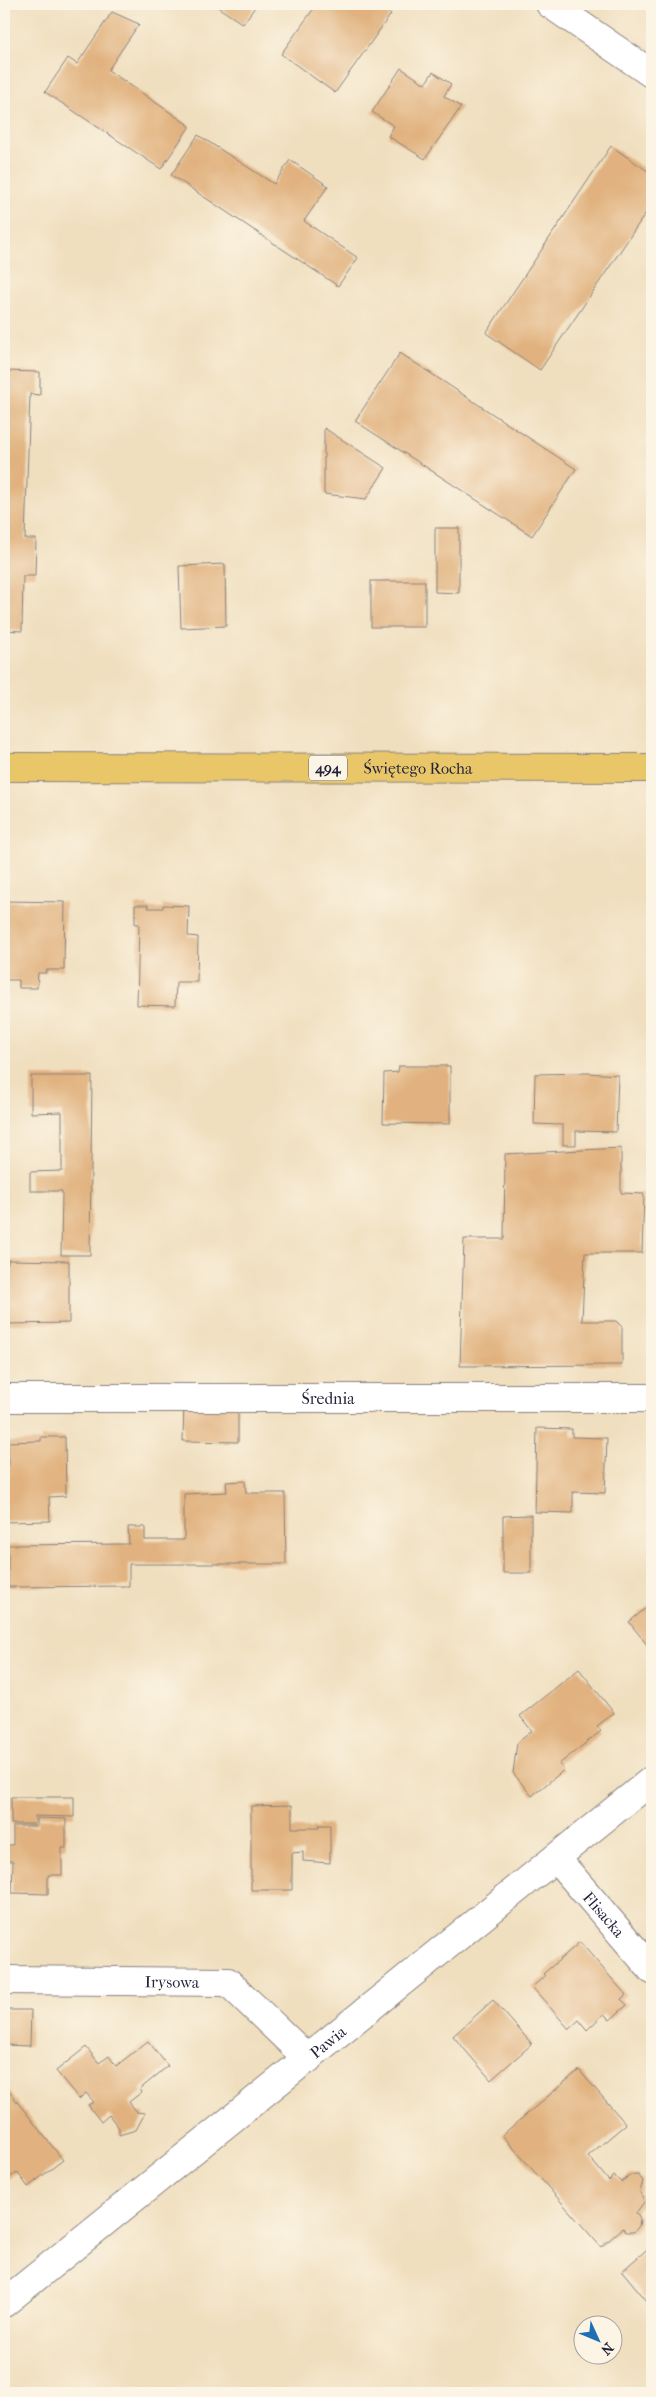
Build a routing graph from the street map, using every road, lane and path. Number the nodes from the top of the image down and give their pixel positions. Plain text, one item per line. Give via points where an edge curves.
1 (550, 4) edge
2 (652, 74) edge
3 (4, 767) edge
4 (652, 768) edge
5 (4, 1398) edge
6 (652, 1398) edge
7 (652, 1780) edge
8 (556, 1858) junction
9 (652, 1970) edge
10 (4, 1980) edge
11 (308, 2059) junction
12 (4, 2303) edge

1 - 2 street
3 - 4 main road, Świętego Rocha / 494
5 - 6 street, Średnia
7 - 8 street, Pawia
8 - 9 street, Flisacka
8 - 11 street, Pawia
10 - 11 street, Irysowa via 228,1982
11 - 12 street, Pawia

